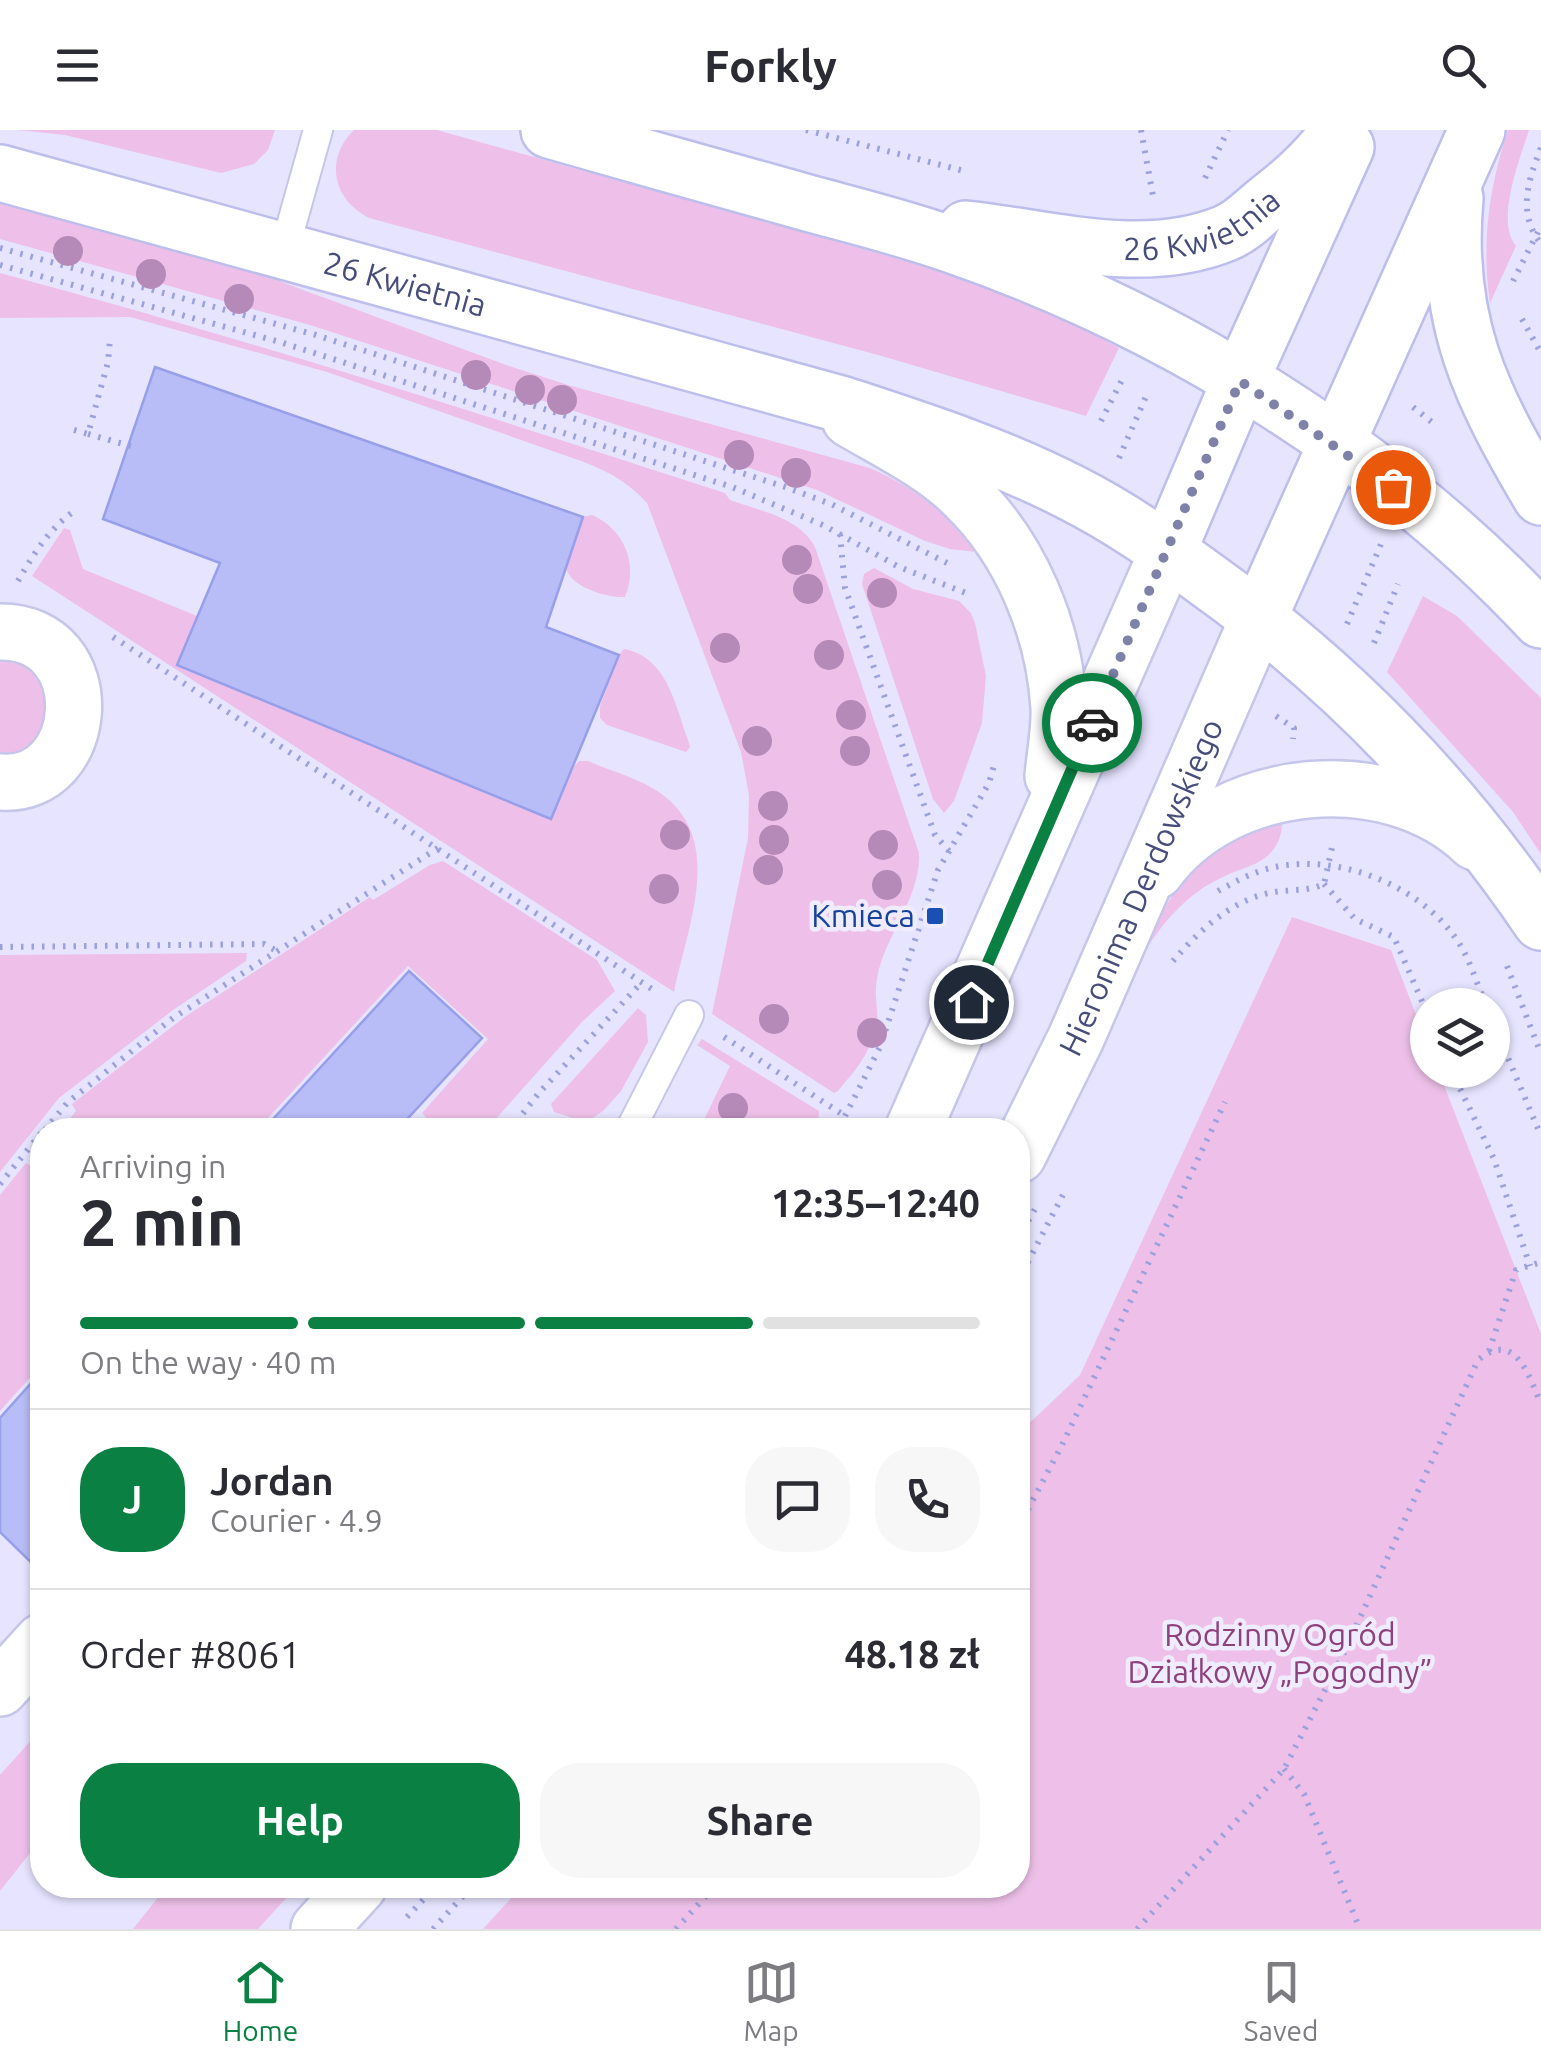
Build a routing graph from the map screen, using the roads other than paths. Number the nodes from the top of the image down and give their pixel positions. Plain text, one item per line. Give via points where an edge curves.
1 (318, 130) edge
2 (549, 130) edge
3 (1340, 130) edge
4 (1354, 130) edge
5 (1470, 145) edge
6 (0, 173) edge
7 (854, 216) junction
8 (284, 251) junction
9 (1240, 381) junction
10 (808, 396) junction
11 (1336, 444) junction
12 (1541, 497) edge
13 (1168, 552) junction
14 (9, 607) edge
15 (1259, 617) junction
16 (1541, 620) edge
17 (0, 782) edge
18 (1040, 843) junction
19 (1508, 874) junction
20 (1137, 898) junction
21 (1541, 922) edge
22 (689, 1015) road end
23 (636, 1118) edge
24 (918, 1118) edge
25 (1030, 1131) edge
26 (30, 1655) edge
27 (0, 1688) edge
28 (347, 1898) edge
29 (319, 1929) edge

1 - 8 lane
2 - 7 street, 26 Kwietnia
3 - 7 street, 26 Kwietnia via 1294,184 1242,224 1174,247 1106,248
4 - 9 street
5 - 11 street, Hieronima Derdowskiego
5 - 12 street via 1452,240 1459,320 1501,427
6 - 8 street, 26 Kwietnia
7 - 9 street, 26 Kwietnia via 1048,282
8 - 10 street, 26 Kwietnia
9 - 11 street
9 - 13 street
10 - 13 street, 26 Kwietnia via 981,452 1072,493
10 - 18 street, 26 Kwietnia via 944,476 1012,550 1038,612 1059,709
11 - 15 street, Hieronima Derdowskiego
11 - 16 street via 1460,540
13 - 15 street
13 - 18 street
14 - 17 street via 54,654 76,702 72,731 58,756 36,774
15 - 19 street via 1364,708
15 - 20 street, Hieronima Derdowskiego
18 - 24 street
19 - 20 street via 1468,835 1420,805 1380,792 1331,788 1251,803 1198,828 1173,847
19 - 21 street
20 - 25 street, Hieronima Derdowskiego
22 - 23 lane
26 - 27 street
28 - 29 street

